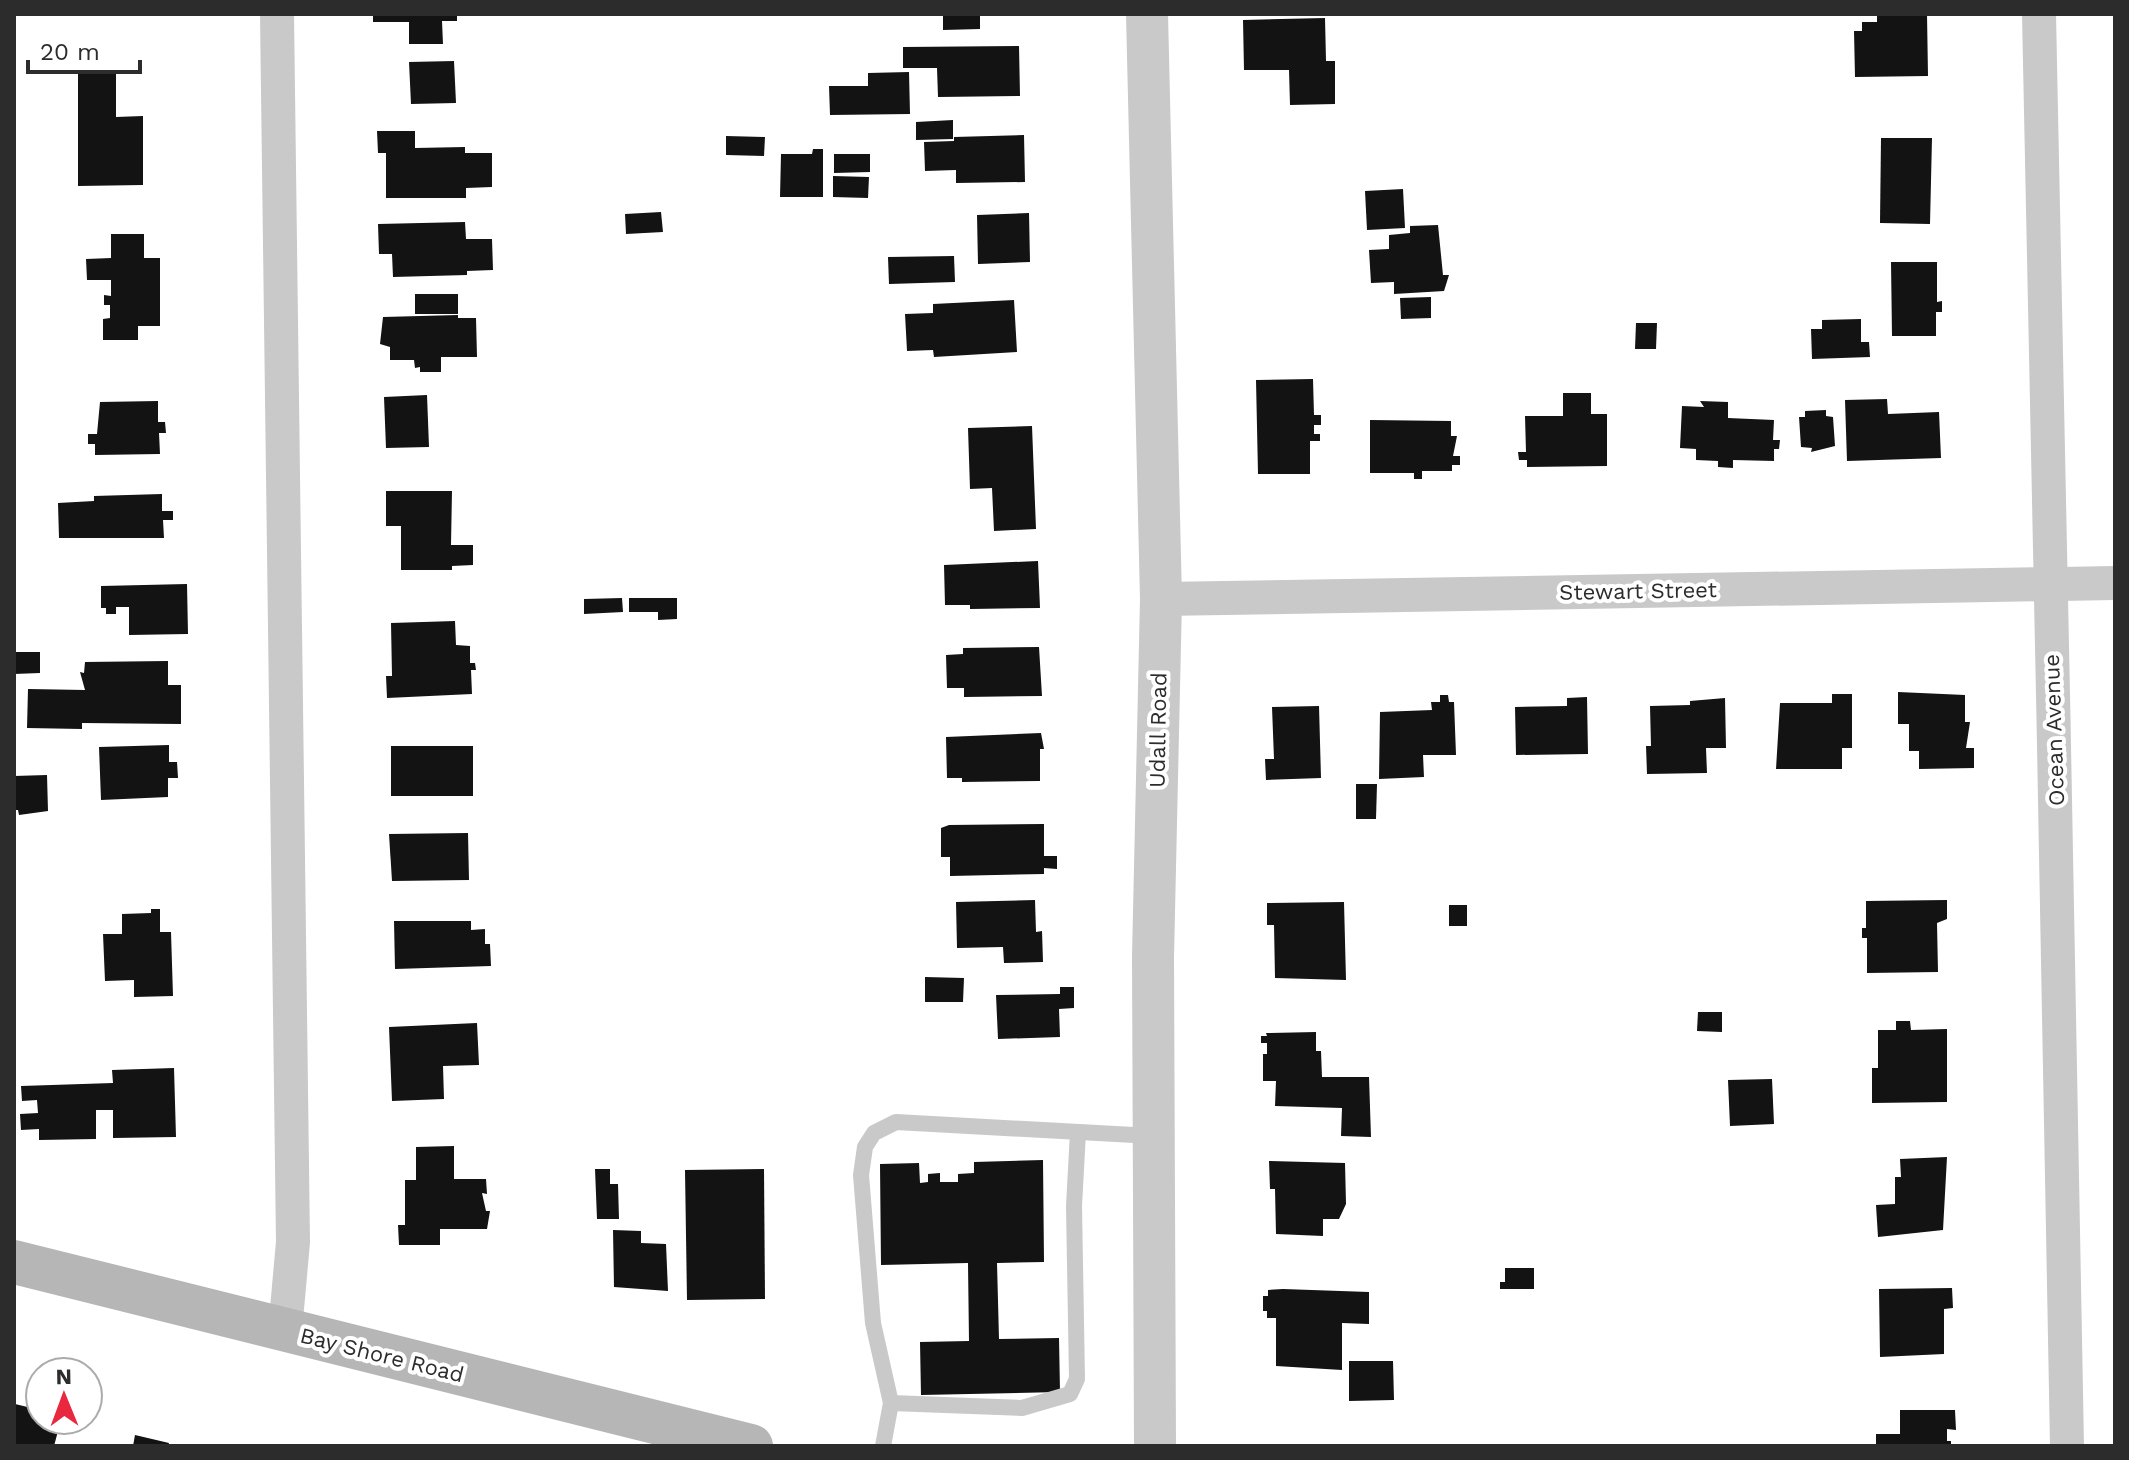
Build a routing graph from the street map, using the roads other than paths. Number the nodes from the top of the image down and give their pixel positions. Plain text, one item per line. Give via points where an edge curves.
1 (277, 14) edge
2 (1147, 14) edge
3 (2039, 14) edge
4 (2115, 583) edge
5 (2049, 584) junction
6 (1161, 599) junction
7 (1078, 1132) junction
8 (1154, 1137) junction
9 (14, 1262) edge
10 (285, 1331) junction
11 (891, 1403) junction
12 (751, 1446) edge
13 (883, 1446) edge
14 (1155, 1446) edge
15 (2067, 1446) edge

1 - 10 street via 293,1242
2 - 6 street, Udall Road
3 - 5 street, Ocean Avenue
4 - 5 street, Stewart Street
5 - 6 street, Stewart Street
5 - 15 street, Ocean Avenue
6 - 8 street, Udall Road
7 - 8 lane
7 - 11 lane via 1077,1379 1070,1394 1022,1408
7 - 11 lane via 896,1122 874,1133 865,1147 861,1175 873,1323
8 - 14 street, Udall Road
9 - 10 main road, Bay Shore Road
10 - 12 main road, Bay Shore Road
11 - 13 lane

